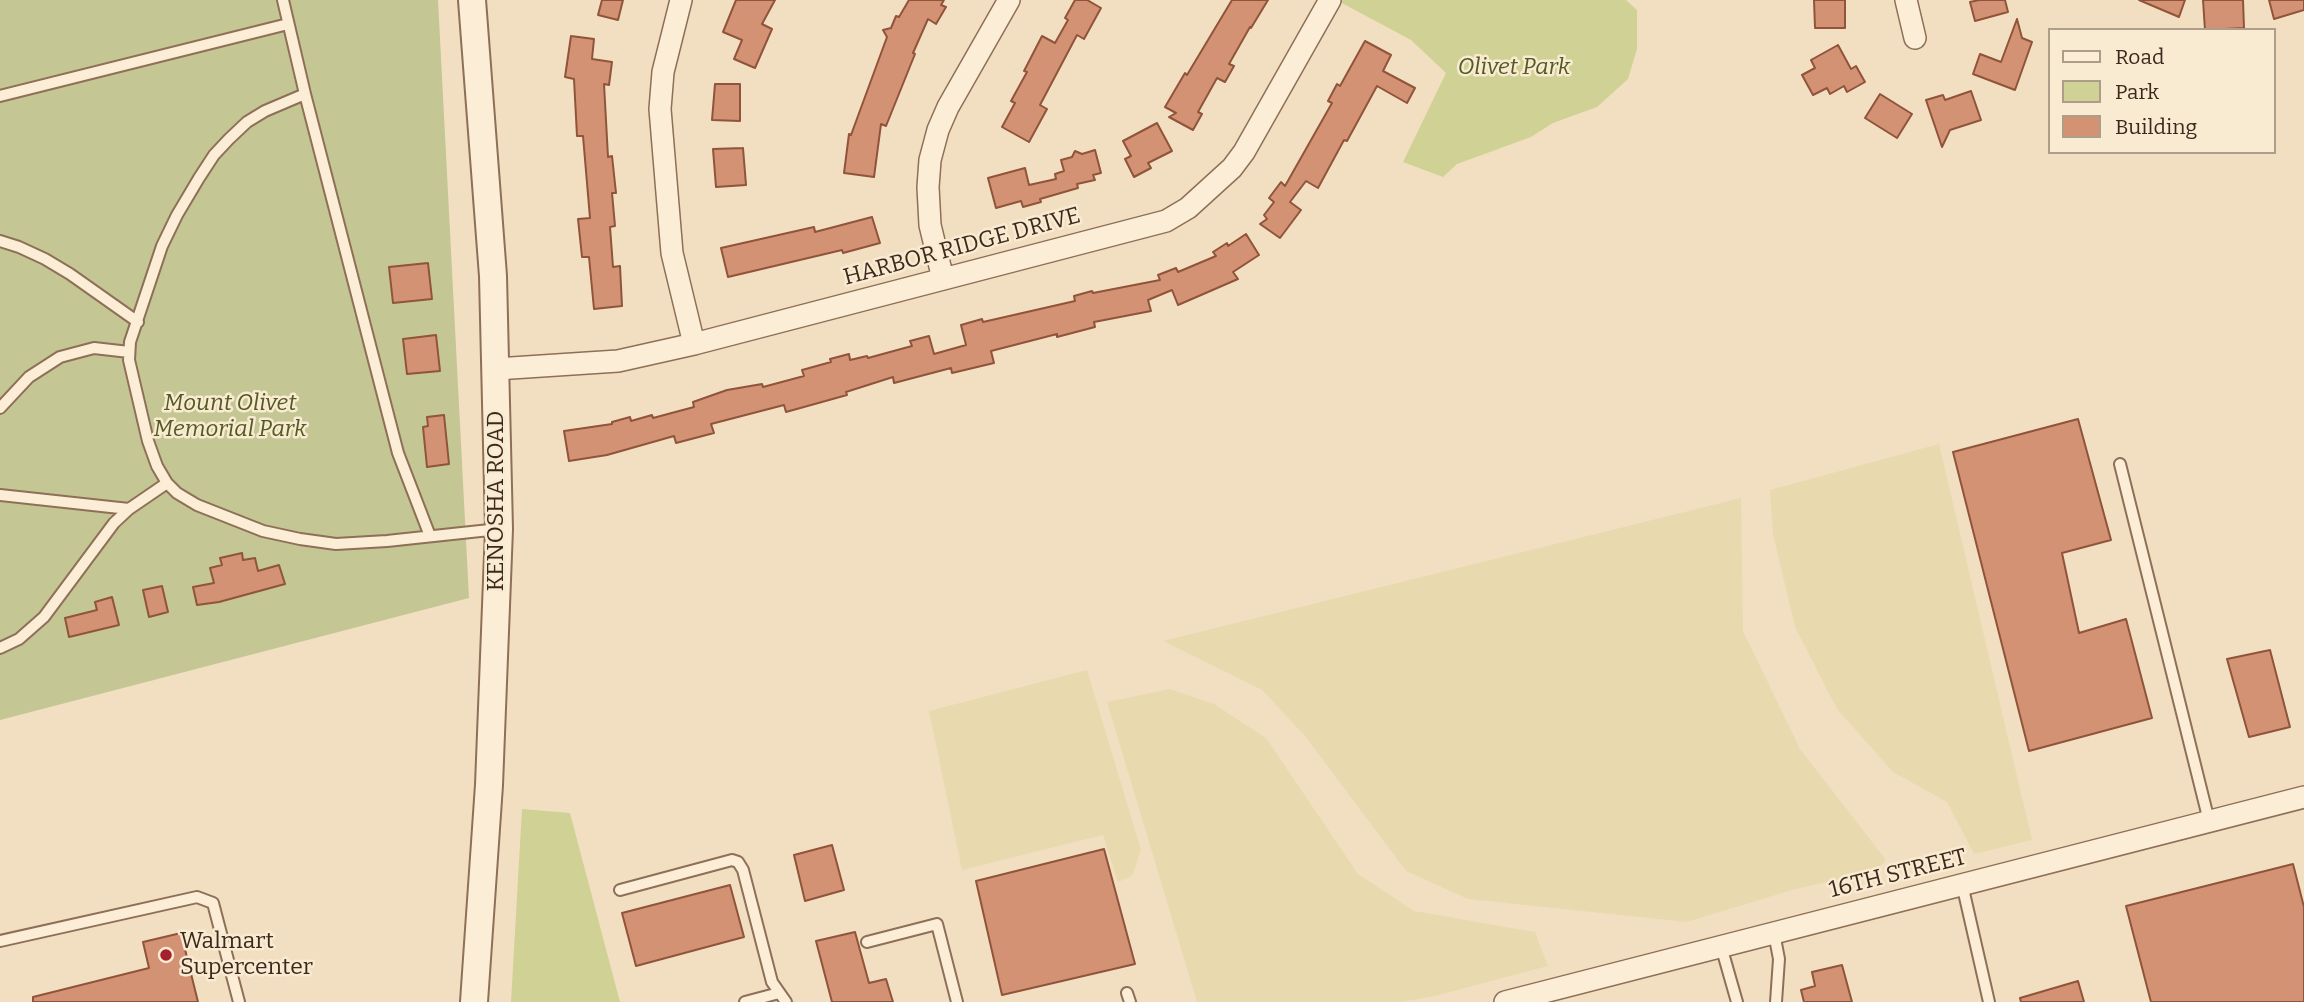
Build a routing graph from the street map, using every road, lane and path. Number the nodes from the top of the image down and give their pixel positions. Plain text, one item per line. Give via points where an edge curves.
1 (283, 0) edge
2 (472, 0) edge
3 (681, 0) edge
4 (1009, 0) edge
5 (1330, 0) edge
6 (1906, 0) edge
7 (288, 24) junction
8 (1915, 38) dead end
9 (305, 94) junction
10 (0, 96) edge
11 (0, 241) edge
12 (943, 279) junction
13 (138, 322) junction
14 (694, 344) junction
15 (130, 352) junction
16 (496, 369) junction
17 (0, 408) edge
18 (2120, 464) dead end
19 (167, 483) junction
20 (0, 495) edge
21 (129, 509) junction
22 (499, 529) junction
23 (430, 536) junction
24 (0, 648) edge
25 (2304, 797) edge
26 (2209, 821) junction
27 (1962, 884) junction
28 (620, 890) dead end
29 (1774, 933) junction
30 (0, 941) edge
31 (867, 942) dead end
32 (1721, 946) junction
33 (783, 998) edge
34 (1532, 999) edge
35 (239, 1002) edge
36 (474, 1002) edge
37 (745, 1002) edge
38 (957, 1002) edge
39 (1505, 1002) edge
40 (1737, 1002) edge
41 (1776, 1002) edge
42 (1989, 1002) edge

1 - 7 lane
2 - 16 street, KENOSHA ROAD
3 - 14 street via 663,72 660,109 672,253
4 - 12 street via 948,107 930,160 930,225
5 - 12 street, HARBOR RIDGE DRIVE via 1244,152 1188,208 1166,221
6 - 8 street
7 - 9 lane
7 - 10 lane
9 - 13 lane via 247,122 214,155 162,246
9 - 23 lane via 398,453
11 - 13 lane via 62,269
12 - 14 street, HARBOR RIDGE DRIVE
13 - 15 lane
14 - 16 street, HARBOR RIDGE DRIVE via 618,362
15 - 17 lane via 94,348 60,357 29,377
15 - 19 lane via 128,360 148,441
16 - 22 street, KENOSHA ROAD
18 - 26 lane
19 - 21 lane
19 - 23 lane via 197,505 263,531 300,539 336,544
20 - 21 lane
21 - 24 lane via 95,546 44,617 19,639
22 - 23 lane
22 - 36 street, KENOSHA ROAD via 489,785
25 - 26 street, 16TH STREET
26 - 27 street, 16TH STREET
27 - 29 street, 16TH STREET
27 - 42 lane
28 - 33 lane via 738,862 772,982
29 - 32 street, 16TH STREET
29 - 41 lane via 1779,959
30 - 35 lane via 197,897 213,904
31 - 38 lane via 937,925
32 - 34 street, 16TH STREET
32 - 40 lane
33 - 37 lane
34 - 39 street, 16TH STREET

